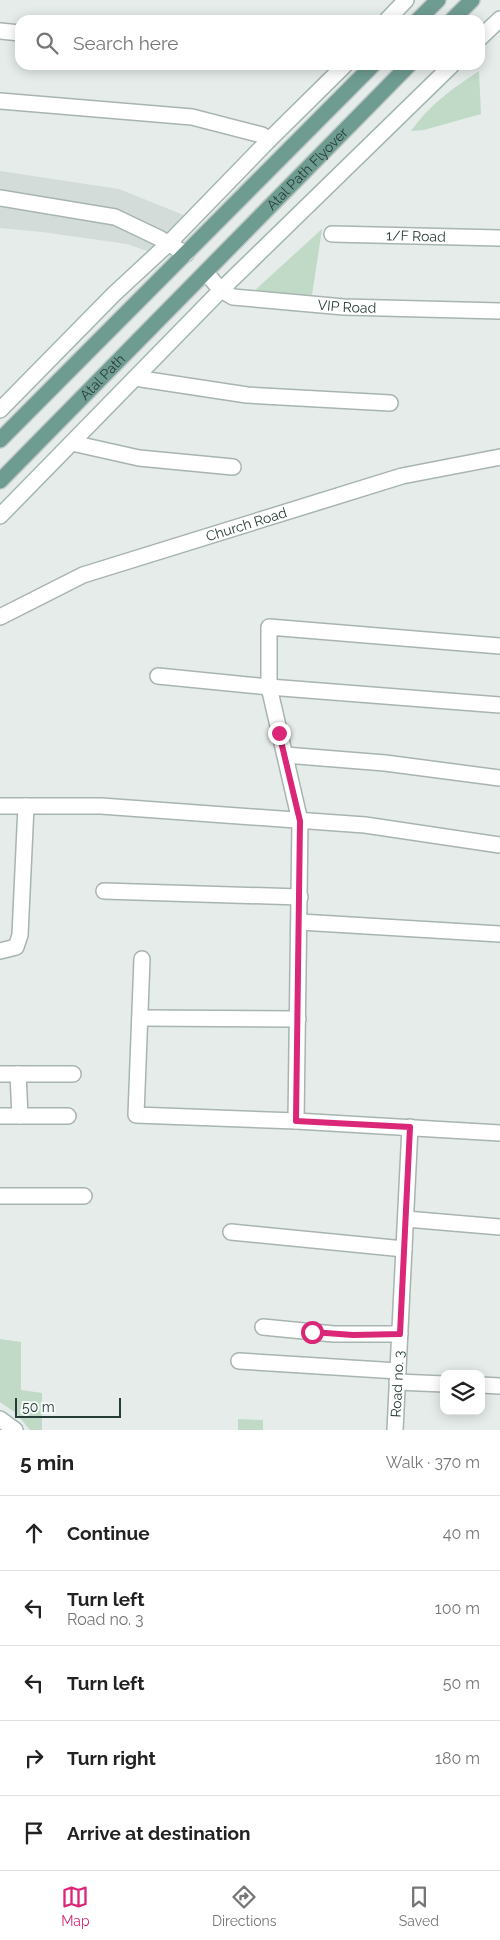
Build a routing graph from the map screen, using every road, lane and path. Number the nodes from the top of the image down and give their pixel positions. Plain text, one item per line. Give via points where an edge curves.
1 (406, 0) edge
2 (438, 0) edge
3 (472, 0) edge
4 (392, 15) edge
5 (423, 15) edge
6 (457, 15) edge
7 (500, 19) edge
8 (0, 31) edge
9 (15, 32) edge
10 (485, 33) edge
11 (339, 70) edge
12 (369, 70) edge
13 (404, 70) edge
14 (447, 70) edge
15 (0, 101) edge
16 (269, 140) junction
17 (0, 198) edge
18 (332, 234) dead end
19 (500, 238) edge
20 (168, 244) junction
21 (186, 254) junction
22 (206, 273) junction
23 (221, 290) junction
24 (500, 311) edge
25 (135, 378) junction
26 (390, 402) dead end
27 (0, 410) edge
28 (0, 440) edge
29 (72, 442) junction
30 (500, 458) edge
31 (233, 467) dead end
32 (0, 481) edge
33 (0, 516) edge
34 (0, 617) edge
35 (500, 646) edge
36 (158, 676) dead end
37 (269, 687) junction
38 (500, 705) edge
39 (285, 756) junction
40 (500, 778) edge
41 (0, 806) edge
42 (26, 806) junction
43 (300, 821) junction
44 (500, 845) edge
45 (104, 891) dead end
46 (300, 897) junction
47 (300, 922) junction
48 (500, 934) edge
49 (0, 951) edge
50 (142, 959) dead end
51 (140, 1018) junction
52 (298, 1019) junction
53 (0, 1074) edge
54 (18, 1074) junction
55 (73, 1074) dead end
56 (0, 1116) edge
57 (20, 1116) junction
58 (68, 1116) dead end
59 (296, 1121) junction
60 (410, 1127) junction
61 (500, 1133) edge
62 (0, 1196) edge
63 (84, 1196) dead end
64 (406, 1219) junction
65 (500, 1227) edge
66 (231, 1232) dead end
67 (404, 1249) junction
68 (263, 1327) dead end
69 (400, 1334) junction
70 (240, 1362) dead end
71 (398, 1376) junction
72 (440, 1383) edge
73 (485, 1385) edge
74 (500, 1386) edge
75 (0, 1419) edge
76 (15, 1430) edge
77 (395, 1430) edge

1 - 4 street
2 - 5 main road
3 - 6 main road
7 - 10 street
8 - 9 street
11 - 16 street
12 - 21 main road, Atal Path Flyover
13 - 22 main road, Atal Path Flyover
14 - 23 street
15 - 16 street via 192,117 262,135
16 - 20 street
17 - 20 street via 115,217
18 - 19 street, 1/F Road
20 - 21 street
20 - 27 street
21 - 28 main road, Atal Path
22 - 23 street, VIP Road
22 - 32 main road, Atal Path
23 - 24 street, VIP Road via 233,297 344,307
23 - 25 street
25 - 26 street via 247,395
25 - 29 street
29 - 31 street via 139,458
29 - 33 street
30 - 34 street, Church Road via 402,476 83,575
35 - 37 street via 269,627
36 - 37 street
37 - 38 street
37 - 39 street
39 - 40 street via 385,763
39 - 43 street
41 - 42 street
42 - 43 street via 101,806
42 - 49 street via 20,935 16,948
43 - 44 street via 365,825
43 - 46 street
45 - 46 street
46 - 47 street
47 - 48 street
47 - 52 street
50 - 51 street
51 - 52 street
51 - 59 street via 136,1115
52 - 59 street
53 - 54 street
54 - 55 street
54 - 57 street
56 - 57 street
57 - 58 street
59 - 60 street
60 - 61 street
60 - 64 street, Road no. 3
62 - 63 street
64 - 65 street
64 - 67 street, Road no. 3
66 - 67 street
67 - 69 street, Road no. 3
68 - 69 street via 344,1334
69 - 71 street, Road no. 3
70 - 71 street
71 - 72 street
71 - 77 street, Road no. 3
73 - 74 street
75 - 76 street

